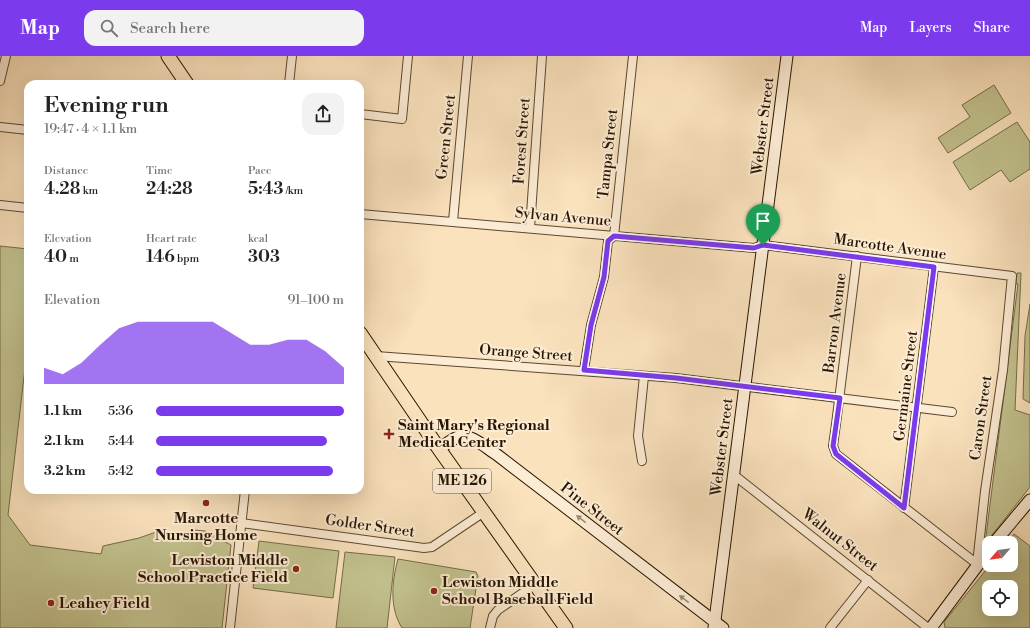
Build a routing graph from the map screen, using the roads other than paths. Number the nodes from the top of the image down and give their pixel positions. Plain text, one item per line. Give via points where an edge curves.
1 (6, 56) edge
2 (168, 56) edge
3 (292, 56) edge
4 (408, 56) edge
5 (468, 56) edge
6 (542, 56) edge
7 (633, 56) edge
8 (787, 56) edge
9 (184, 80) edge
10 (289, 80) edge
11 (0, 81) edge
12 (364, 114) edge
13 (0, 127) edge
14 (24, 130) edge
15 (0, 205) edge
16 (24, 208) edge
17 (364, 214) edge
18 (453, 221) junction
19 (530, 228) junction
20 (614, 236) junction
21 (763, 245) junction
22 (857, 256) junction
23 (934, 267) junction
24 (1012, 276) joint
25 (364, 339) edge
26 (376, 356) junction
27 (584, 370) junction
28 (644, 376) junction
29 (745, 386) junction
30 (840, 398) junction
31 (917, 407) junction
32 (952, 412) dead end
33 (439, 449) junction
34 (642, 461) dead end
35 (734, 476) junction
36 (245, 494) edge
37 (1030, 500) edge
38 (904, 508) junction
39 (484, 512) junction
40 (241, 523) junction
41 (1000, 536) edge
42 (982, 558) edge
43 (977, 564) junction
44 (868, 580) junction
45 (534, 585) junction
46 (717, 626) edge
47 (230, 628) edge
48 (490, 628) edge
49 (566, 628) edge
50 (830, 628) edge
51 (928, 628) edge
52 (931, 628) edge

1 - 11 street
2 - 9 main road
3 - 10 street
4 - 12 street via 402,119
5 - 18 street, Green Street
6 - 19 street, Forest Street
7 - 20 street, Tampa Street
8 - 21 street, Webster Street
13 - 14 street
15 - 16 street
17 - 18 street, Sylvan Avenue
18 - 19 street, Sylvan Avenue
19 - 20 street, Sylvan Avenue
20 - 21 street, Sylvan Avenue via 754,248
20 - 27 street, Tampa Street via 608,241 604,277 591,325
21 - 22 street, Marcotte Avenue
21 - 29 street, Webster Street
22 - 23 street, Marcotte Avenue
22 - 30 street, Barron Avenue
23 - 24 street, Marcotte Avenue
23 - 31 street, Germaine Street
24 - 43 street, Caron Street via 1003,370
25 - 26 main road, ME 126
26 - 27 street, Orange Street
26 - 33 main road, ME 126
27 - 28 street, Orange Street
28 - 29 street, Orange Street
28 - 34 street via 638,436
29 - 30 street, Orange Street
29 - 35 street, Webster Street
30 - 31 street, Orange Street
30 - 38 street, Barron Avenue via 833,446 836,454
31 - 32 street, Orange Street
31 - 38 street, Germaine Street
33 - 39 main road, ME 126
46 -> 33 street, Pine Street via 475,440 458,437
35 - 44 street, Walnut Street
35 - 46 street, Webster Street
36 - 40 street
37 - 41 street
38 - 43 street, Barron Avenue
39 - 40 street, Golder Street via 432,547 424,548
39 - 45 main road, ME 126
40 - 47 street
42 - 43 street
43 - 52 street
44 - 50 street
44 - 51 street, Walnut Street
45 - 48 street via 498,610 493,616
45 - 49 main road, ME 126

